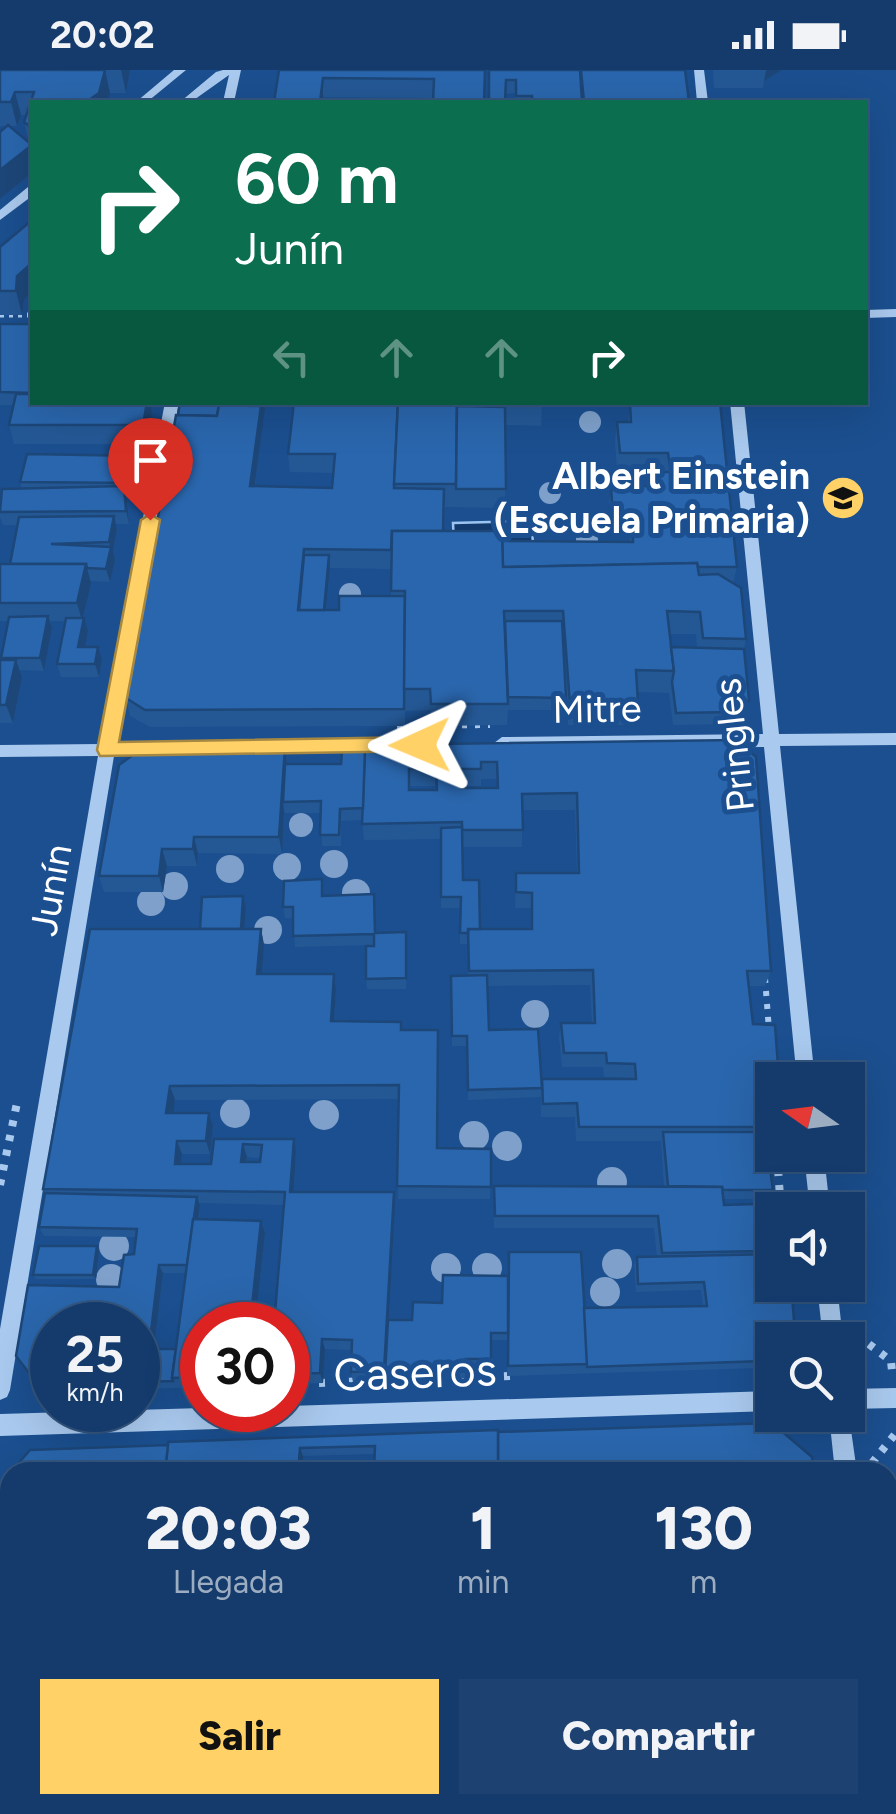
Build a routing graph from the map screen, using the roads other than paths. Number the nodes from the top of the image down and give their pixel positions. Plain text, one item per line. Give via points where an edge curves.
1 (181, 70) edge
2 (236, 70) edge
3 (699, 70) edge
4 (144, 100) edge
5 (188, 100) edge
6 (229, 100) edge
7 (703, 100) edge
8 (30, 192) edge
9 (0, 216) edge
10 (896, 313) edge
11 (868, 314) edge
12 (171, 405) edge
13 (737, 405) edge
14 (896, 738) edge
15 (771, 739) junction
16 (478, 744) edge
17 (400, 745) edge
18 (244, 748) edge
19 (186, 749) edge
20 (108, 750) junction
21 (0, 751) edge
22 (804, 1062) edge
23 (0, 1390) edge
24 (896, 1398) edge
25 (865, 1399) edge
26 (755, 1402) edge
27 (0, 1426) edge
28 (842, 1432) edge
29 (845, 1462) edge

1 - 4 street
2 - 5 street
2 - 6 street
3 - 7 street
8 - 9 street
10 - 11 street
12 - 20 street, Junín
13 - 15 street, Pringles
14 - 15 street, Mitre
15 - 16 street, Mitre
15 - 22 street, Pringles
17 - 18 street
19 - 20 street
20 - 21 street
20 - 23 street, Junín
24 - 25 street
26 - 27 street, Caseros
28 - 29 street

